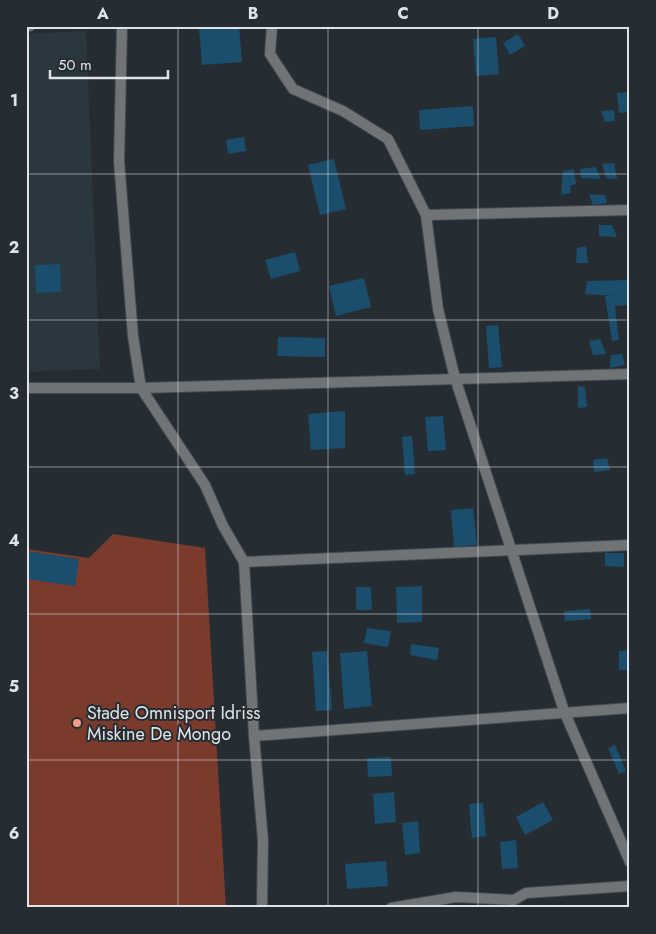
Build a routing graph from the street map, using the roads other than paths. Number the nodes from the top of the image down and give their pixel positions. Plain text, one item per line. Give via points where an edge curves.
1 (26, 26) edge
2 (30, 26) edge
3 (122, 26) edge
4 (272, 26) edge
5 (630, 210) edge
6 (426, 216) junction
7 (630, 374) edge
8 (455, 378) junction
9 (26, 388) edge
10 (141, 388) junction
11 (630, 545) edge
12 (512, 550) junction
13 (244, 562) junction
14 (630, 708) edge
15 (564, 712) junction
16 (254, 736) junction
17 (630, 862) edge
18 (630, 886) edge
19 (513, 904) edge
20 (262, 908) edge
21 (391, 908) edge

1 - 2 street
3 - 10 street via 119,161 129,303
4 - 6 street via 270,54 292,90 344,111 388,139
5 - 6 street
6 - 8 street via 438,309
7 - 8 street
8 - 10 street
8 - 12 street
9 - 10 street
10 - 13 street via 204,485
11 - 12 street
12 - 13 street
12 - 15 street
13 - 16 street
14 - 15 street
15 - 16 street
15 - 17 street
16 - 20 street via 263,841
18 - 19 street via 526,893
19 - 21 street via 456,897

